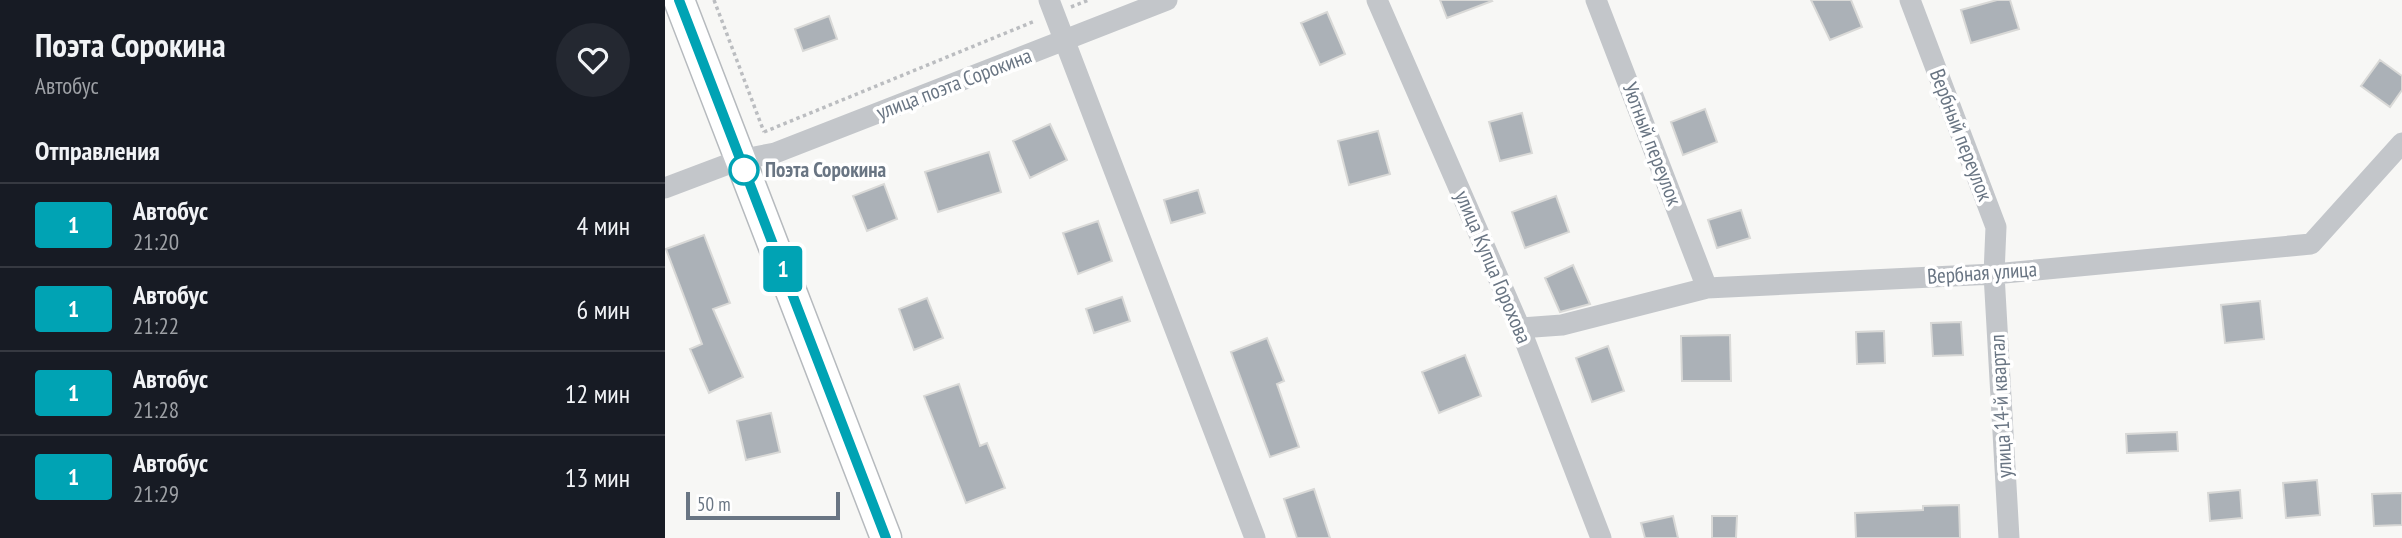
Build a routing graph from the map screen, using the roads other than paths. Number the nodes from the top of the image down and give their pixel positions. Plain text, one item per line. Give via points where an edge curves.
1 (680, 0) edge
2 (1167, 0) edge
3 (1377, 0) edge
4 (1596, 0) edge
5 (1910, 0) edge
6 (1052, 7) edge
7 (1065, 40) junction
8 (2402, 143) edge
9 (739, 160) junction
10 (665, 188) edge
11 (1994, 274) junction
12 (1707, 288) junction
13 (1520, 328) junction
14 (886, 538) edge
15 (1255, 538) edge
16 (1601, 538) edge
17 (2009, 538) edge

1 - 9 street
2 - 7 street, улица поэта Сорокина
3 - 13 street, улица Купца Горохова
4 - 12 street, Уютный переулок
5 - 11 street, Вербный переулок via 1996,227
6 - 7 street
7 - 9 street, улица поэта Сорокина via 775,153
7 - 15 street
8 - 11 street, Вербная улица via 2311,244
9 - 10 street, улица поэта Сорокина
9 - 14 street
11 - 12 street, Вербная улица
11 - 17 street, улица 14-й квартал
12 - 13 street, Вербная улица via 1562,325
13 - 16 street, улица Купца Горохова

